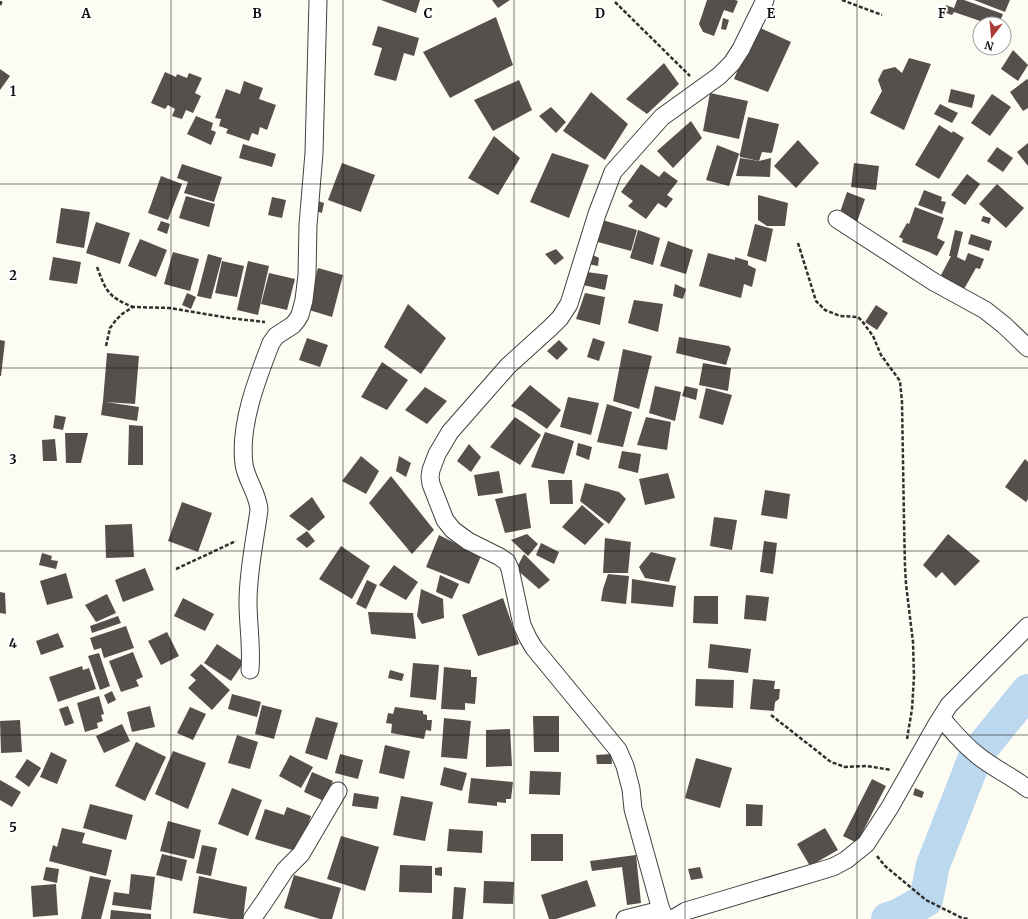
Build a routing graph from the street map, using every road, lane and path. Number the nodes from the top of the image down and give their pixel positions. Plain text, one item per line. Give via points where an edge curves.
1 (2, 0) edge
2 (318, 0) edge
3 (765, 0) edge
4 (842, 0) edge
5 (615, 2) dead end
6 (0, 4) edge
7 (882, 15) dead end
8 (702, 88) junction
9 (837, 219) dead end
10 (798, 243) dead end
11 (97, 267) dead end
12 (133, 307) junction
13 (293, 325) junction
14 (106, 346) dead end
15 (1028, 348) edge
16 (256, 535) junction
17 (176, 569) dead end
18 (1028, 626) edge
19 (250, 670) dead end
20 (771, 715) dead end
21 (941, 718) junction
22 (907, 744) dead end
23 (905, 780) junction
24 (1028, 789) edge
25 (338, 791) dead end
26 (866, 844) junction
27 (667, 916) edge
28 (252, 919) edge
29 (624, 919) edge
30 (969, 919) edge

1 - 6 path
2 - 13 street via 314,153 307,274 300,315
3 - 8 street via 732,63
4 - 7 path
5 - 8 path
8 - 27 street via 662,117 613,172 569,304 560,318 508,366 450,432 437,454 430,477 445,520 453,530 507,562 522,625 528,638 618,750 625,766 634,810
9 - 15 street via 934,282 985,310
10 - 22 path via 816,301 825,310 840,316 858,317 873,336 881,355 900,381 904,567 913,642 914,677
11 - 12 path via 110,294 120,302
12 - 13 path via 170,308
12 - 14 path via 122,314 110,328
13 - 16 street via 271,342 248,414 243,449 244,465 259,502
16 - 17 path via 242,538
16 - 19 street via 248,582
18 - 21 street via 949,705
20 - 23 path via 831,762 845,767 867,766 906,772
21 - 23 street
21 - 24 street via 976,754
23 - 26 street
25 - 28 street via 301,854 285,870
26 - 27 street via 833,867 676,916
26 - 30 path via 885,866 926,900
27 - 29 street

